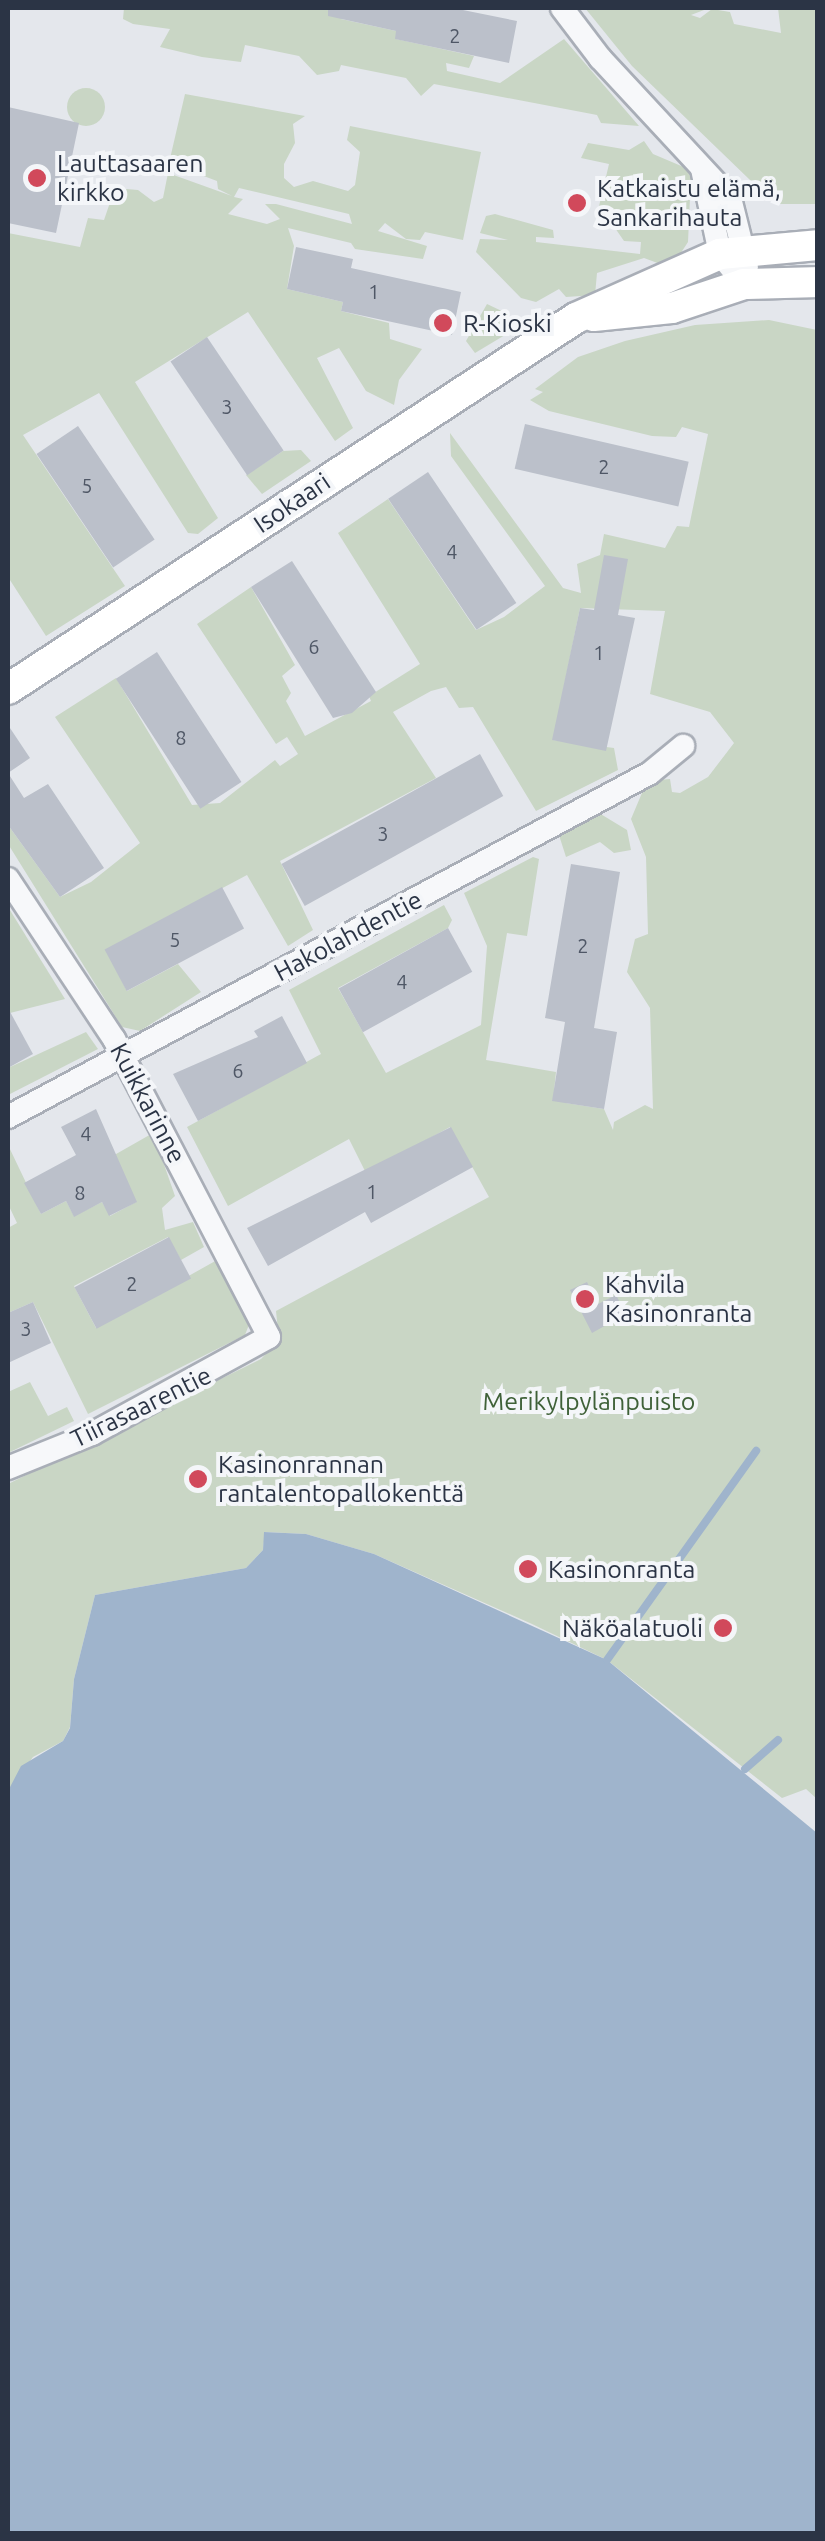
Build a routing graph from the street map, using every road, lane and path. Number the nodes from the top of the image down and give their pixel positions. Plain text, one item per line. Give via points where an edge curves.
1 (562, 8) edge
2 (818, 244) edge
3 (733, 251) junction
4 (818, 282) edge
5 (744, 284) junction
6 (576, 318) junction
7 (8, 689) edge
8 (683, 746) dead end
9 (8, 879) edge
10 (123, 1055) junction
11 (8, 1117) edge
12 (269, 1338) joint
13 (8, 1468) edge

1 - 3 street via 730,198
2 - 3 street, Isokaari
3 - 5 street
3 - 6 street, Isokaari
4 - 5 street, Isokaari
5 - 6 street, Isokaari via 672,308
6 - 7 street, Isokaari
8 - 10 street, Hakolahdentie via 650,773
9 - 10 street, Kuikkarinne
10 - 11 street, Hakolahdentie
10 - 12 street, Kuikkarinne
12 - 13 street, Tiirasaarentie via 92,1434

